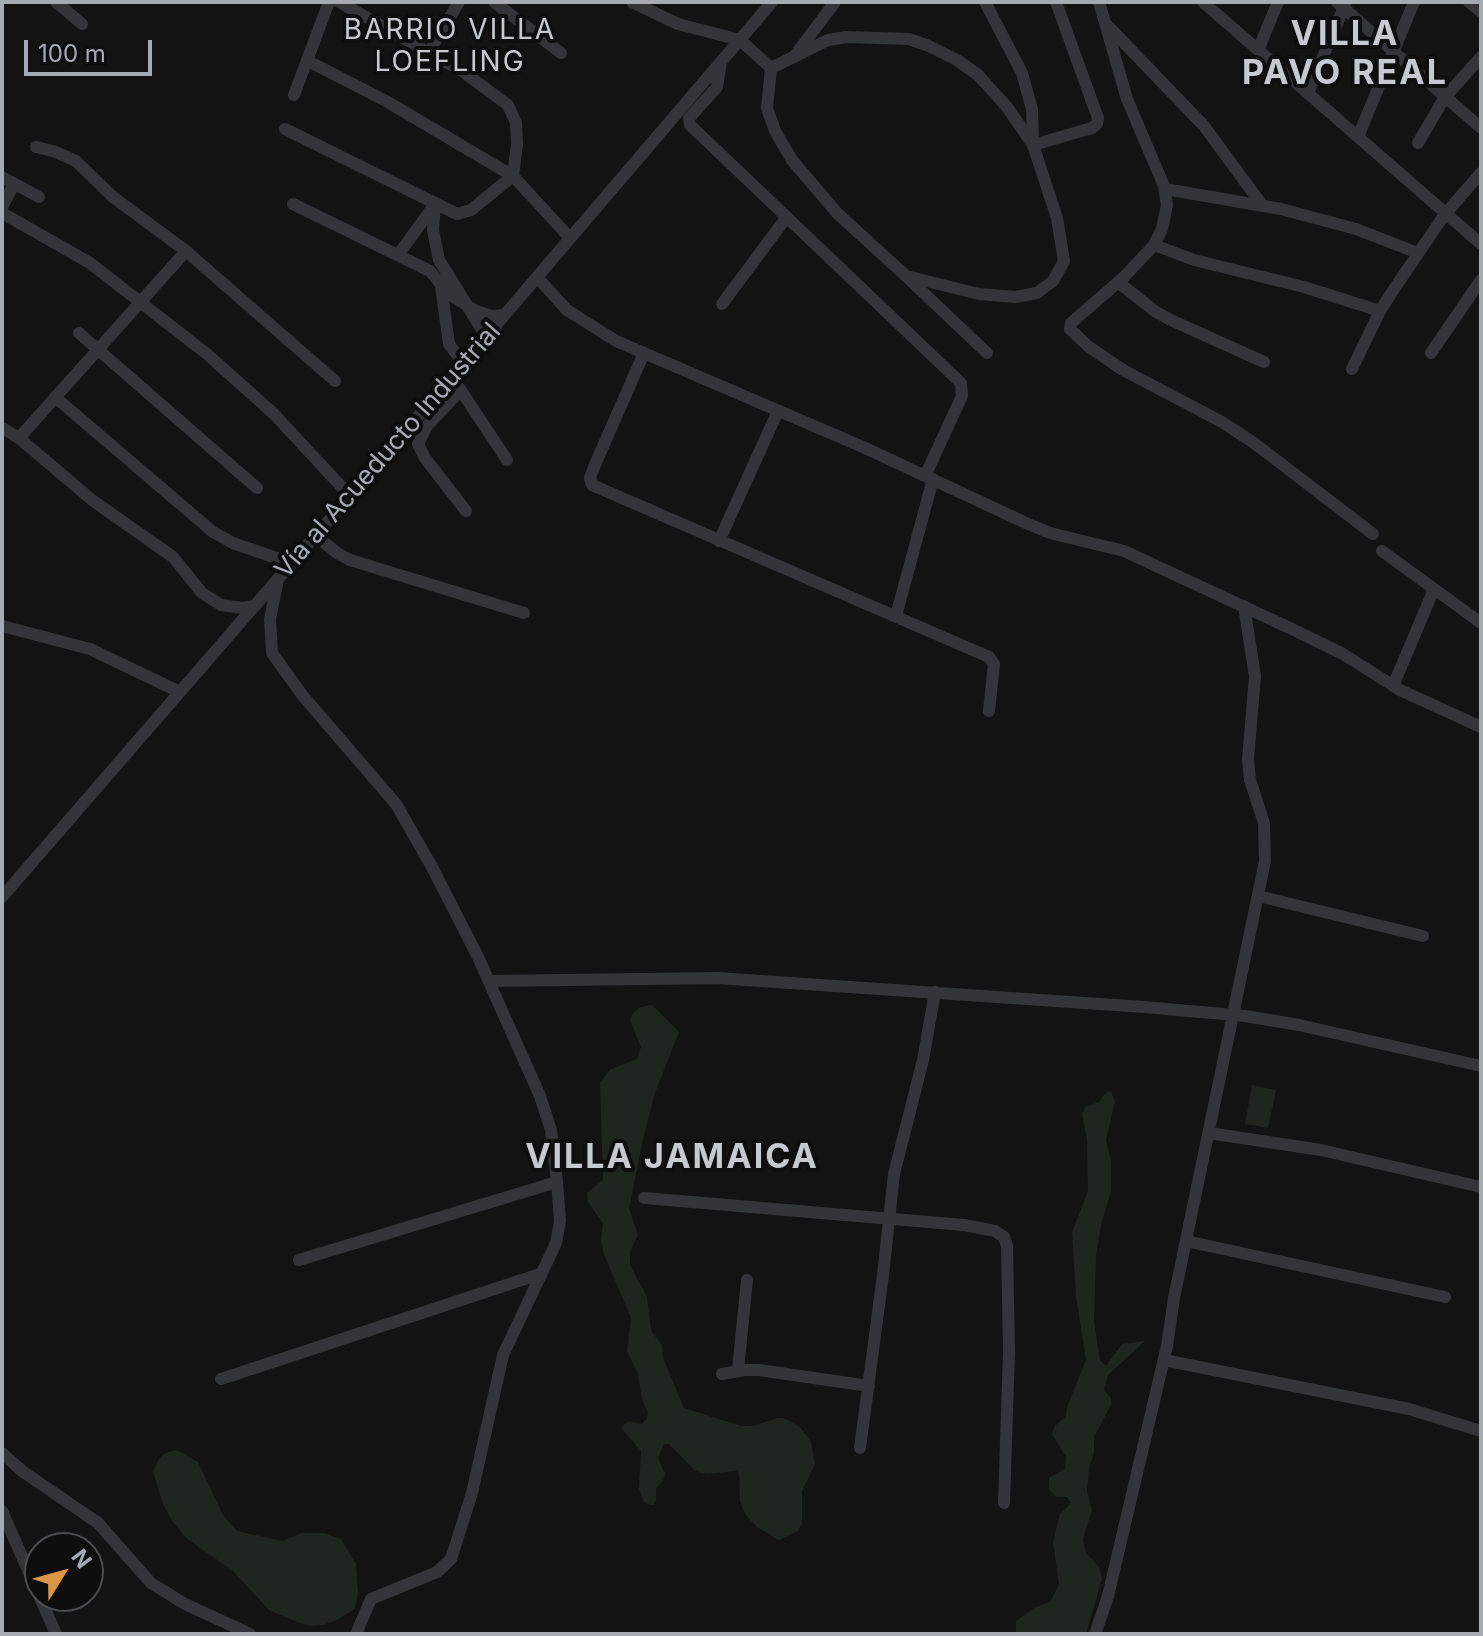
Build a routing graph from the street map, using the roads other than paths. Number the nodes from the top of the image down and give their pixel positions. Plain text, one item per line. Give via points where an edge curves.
1 (56, 2) edge
2 (329, 2) edge
3 (339, 2) edge
4 (459, 2) edge
5 (494, 2) edge
6 (632, 2) edge
7 (772, 2) edge
8 (835, 2) edge
9 (985, 2) edge
10 (1056, 2) edge
11 (1099, 2) edge
12 (1278, 2) edge
13 (1414, 2) edge
14 (1469, 2) edge
15 (1206, 3) edge
16 (1342, 4) edge
17 (656, 8) edge
18 (1481, 12) edge
19 (1105, 23) junction
20 (82, 24) dead end
21 (740, 40) junction
22 (1258, 50) junction
23 (429, 52) junction
24 (1394, 52) junction
25 (561, 53) dead end
26 (1481, 57) edge
27 (793, 58) junction
28 (308, 61) junction
29 (721, 62) junction
30 (771, 68) junction
31 (1308, 93) junction
32 (294, 95) dead end
33 (1445, 97) junction
34 (1481, 128) edge
35 (285, 129) dead end
36 (1358, 137) junction
37 (1418, 143) dead end
38 (1033, 145) junction
39 (36, 147) dead end
40 (1481, 173) edge
41 (513, 176) junction
42 (8, 180) edge
43 (1165, 189) junction
44 (39, 197) dead end
45 (293, 204) dead end
46 (435, 204) junction
47 (1262, 205) junction
48 (2, 210) edge
49 (1445, 214) junction
50 (786, 218) junction
51 (570, 238) junction
52 (1481, 244) edge
53 (1154, 245) junction
54 (186, 251) junction
55 (1418, 253) junction
56 (398, 255) junction
57 (439, 260) junction
58 (906, 276) junction
59 (537, 277) junction
60 (438, 278) junction
61 (1481, 280) edge
62 (1118, 282) junction
63 (141, 301) junction
64 (722, 304) dead end
65 (465, 305) junction
66 (1380, 311) junction
67 (504, 315) junction
68 (79, 333) dead end
69 (486, 336) junction
70 (97, 350) junction
71 (644, 353) junction
72 (987, 353) dead end
73 (1431, 353) dead end
74 (1264, 362) dead end
75 (463, 363) junction
76 (1352, 369) dead end
77 (452, 376) junction
78 (335, 381) dead end
79 (461, 390) junction
80 (55, 397) junction
81 (778, 411) junction
82 (2, 428) edge
83 (19, 438) junction
84 (507, 460) dead end
85 (929, 478) junction
86 (257, 488) dead end
87 (350, 496) junction
88 (466, 511) dead end
89 (1373, 534) dead end
90 (315, 535) junction
91 (719, 541) junction
92 (1382, 551) dead end
93 (291, 563) junction
94 (278, 579) junction
95 (1434, 589) junction
96 (256, 605) junction
97 (1244, 606) junction
98 (524, 613) dead end
99 (896, 616) junction
100 (1481, 623) edge
101 (2, 626) edge
102 (1393, 686) junction
103 (180, 692) junction
104 (989, 711) dead end
105 (1481, 727) edge
106 (1258, 896) junction
107 (2, 897) edge
108 (1423, 936) dead end
109 (489, 981) junction
110 (935, 992) junction
111 (1232, 1015) junction
112 (1481, 1066) edge
113 (1209, 1133) junction
114 (557, 1182) junction
115 (1481, 1187) edge
116 (644, 1198) dead end
117 (889, 1219) junction
118 (1186, 1241) junction
119 (299, 1260) dead end
120 (540, 1274) junction
121 (747, 1280) dead end
122 (1445, 1297) dead end
123 (1164, 1360) junction
124 (738, 1370) junction
125 (722, 1374) dead end
126 (221, 1379) dead end
127 (869, 1386) junction
128 (1481, 1431) edge
129 (860, 1448) dead end
130 (2, 1453) edge
131 (1004, 1503) dead end
132 (2, 1511) edge
133 (56, 1634) edge
134 (250, 1634) edge
135 (356, 1634) edge
136 (1095, 1634) edge

1 - 20 street
2 - 28 street
3 - 23 street
4 - 23 street
5 - 25 street
6 - 17 street
7 - 21 street, Vía al Acueducto Industrial
8 - 27 street
9 - 38 street via 1022,73 1032,109
10 - 38 street via 1098,118 1092,128
11 - 19 street
12 - 22 street
13 - 24 street
14 - 18 street
15 - 22 street
16 - 24 street
16 - 31 street
17 - 21 street via 692,28
19 - 43 street via 1127,99
19 - 47 street via 1204,126
21 - 29 street, Vía al Acueducto Industrial
21 - 30 street
22 - 31 street
23 - 41 street via 489,89 511,110 517,144
24 - 33 street
24 - 36 street
26 - 33 street
27 - 30 street
27 - 38 street via 846,37 909,39 929,46 978,75
28 - 32 street
28 - 41 street
29 - 50 street via 717,87 688,122
29 - 51 street, Vía al Acueducto Industrial
30 - 58 street via 767,108 792,160 837,213
31 - 36 street
33 - 34 street
33 - 37 street
35 - 46 street
36 - 49 street
38 - 58 street via 1057,218 1064,261 1053,281 1037,293 1015,297
39 - 54 street via 76,161 113,197
40 - 49 street
41 - 46 street via 464,213
41 - 51 street
42 - 44 street
42 - 48 street
43 - 47 street
43 - 53 street via 1167,211
45 - 56 street
46 - 56 street
46 - 57 street
47 - 55 street via 1356,229
48 - 63 street
49 - 52 street
49 - 55 street
50 - 64 street
50 - 85 street via 961,383 962,396
51 - 59 street, Vía al Acueducto Industrial
53 - 62 street
53 - 66 street
54 - 63 street
54 - 78 street
55 - 66 street
56 - 60 street
57 - 60 street
57 - 65 street
58 - 72 street
59 - 67 street, Vía al Acueducto Industrial
59 - 71 street via 567,310
60 - 65 street
60 - 75 street via 449,344
61 - 73 street
62 - 74 street via 1156,312
62 - 89 street via 1070,325 1079,340 1254,443
63 - 70 street
63 - 87 street via 259,400
65 - 67 street
65 - 69 street
66 - 76 street
67 - 69 street, Vía al Acueducto Industrial
68 - 70 street
69 - 75 street, Vía al Acueducto Industrial
70 - 80 street
70 - 86 street
71 - 81 street
71 - 91 street via 590,482
75 - 77 street, Vía al Acueducto Industrial
77 - 79 street
77 - 87 street, Vía al Acueducto Industrial
79 - 84 street
79 - 88 street via 427,426 418,444
80 - 83 street
80 - 93 street via 213,532
81 - 85 street
81 - 91 street
82 - 83 street
83 - 96 street via 83,493 173,557 202,593 221,605
85 - 97 street via 1050,533 1124,551
85 - 99 street
87 - 90 street, Vía al Acueducto Industrial
90 - 93 street, Vía al Acueducto Industrial
90 - 98 street via 350,560
91 - 99 street
92 - 95 street
93 - 94 street, Vía al Acueducto Industrial
94 - 96 street, Vía al Acueducto Industrial
94 - 109 street via 269,631 272,653 396,804
95 - 100 street
95 - 102 street
96 - 103 street, Vía al Acueducto Industrial
97 - 102 street via 1343,654
97 - 106 street via 1255,676 1249,771 1266,845
99 - 104 street via 991,659
101 - 103 street via 90,649
102 - 105 street
103 - 107 street, Vía al Acueducto Industrial
106 - 108 street
106 - 111 street
109 - 110 street via 717,978
109 - 114 street via 546,1114
110 - 111 street
110 - 117 street via 896,1163
111 - 112 street
111 - 113 street
113 - 115 street via 1321,1150
113 - 118 street
114 - 119 street
114 - 120 street via 559,1231
116 - 117 street
117 - 127 street
117 - 131 street via 987,1229 1007,1241
118 - 122 street
118 - 123 street
120 - 126 street
120 - 135 street via 503,1355 472,1493 451,1559 437,1572 371,1599
121 - 124 street
123 - 128 street via 1409,1409
123 - 136 street
124 - 125 street
124 - 127 street
127 - 129 street
130 - 134 street via 98,1523 151,1583
132 - 133 street

